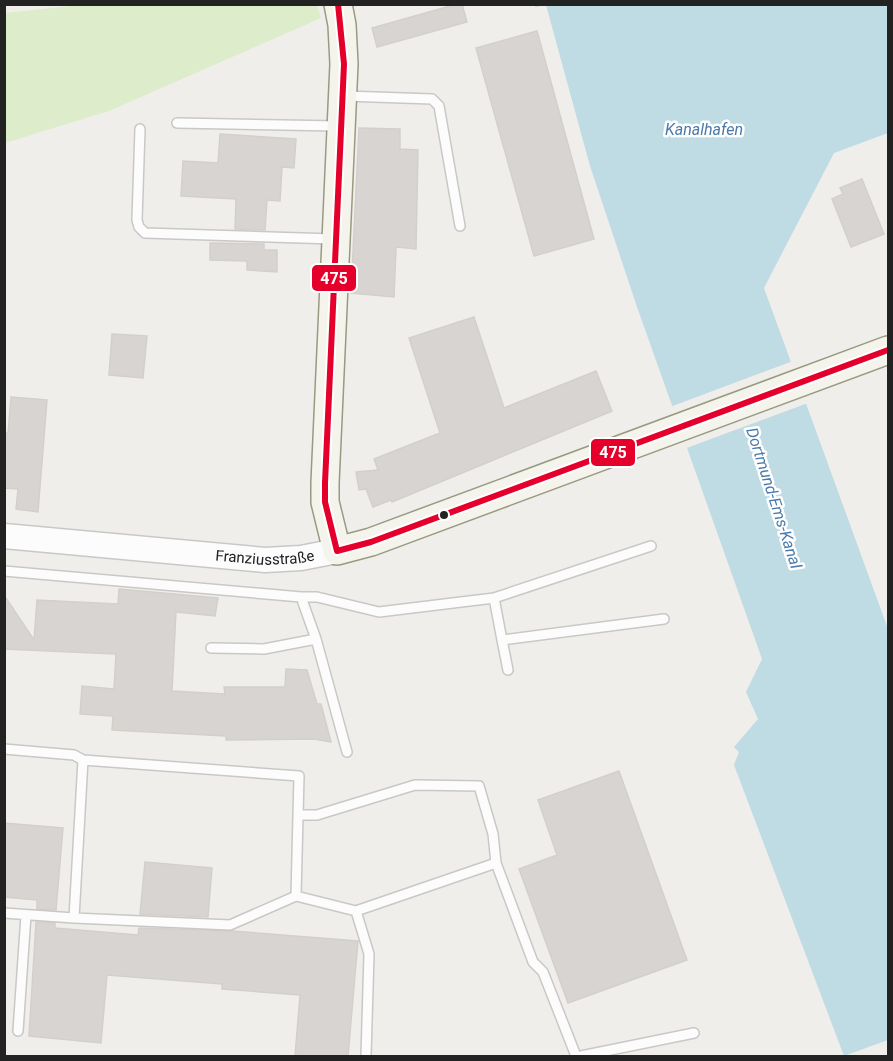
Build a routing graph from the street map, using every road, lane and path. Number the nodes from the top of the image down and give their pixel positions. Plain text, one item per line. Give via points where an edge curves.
1 (338, 4) edge
2 (342, 96) junction
3 (177, 123) dead end
4 (341, 126) junction
5 (140, 129) dead end
6 (460, 226) dead end
7 (337, 239) junction
8 (888, 350) edge
9 (4, 536) edge
10 (651, 546) dead end
11 (338, 551) junction
12 (4, 571) edge
13 (301, 597) junction
14 (494, 598) junction
15 (664, 619) dead end
16 (316, 639) junction
17 (502, 640) junction
18 (211, 648) dead end
19 (508, 670) dead end
20 (4, 749) edge
21 (347, 752) dead end
22 (83, 760) junction
23 (298, 815) junction
24 (496, 863) junction
25 (296, 896) junction
26 (356, 911) junction
27 (4, 913) edge
28 (26, 915) junction
29 (74, 918) junction
30 (18, 1031) dead end
31 (694, 1033) dead end
32 (366, 1056) edge
33 (576, 1056) edge
34 (581, 1056) edge

1 - 2 main road via 344,46
2 - 4 main road
2 - 6 lane via 432,99 439,106
3 - 4 lane
4 - 7 main road
5 - 7 lane via 137,220 145,233
7 - 11 main road via 325,502
8 - 11 main road, Franziusstraße
9 - 11 street, Franziusstraße via 265,560
10 - 14 lane
12 - 13 lane
13 - 14 lane via 317,597 379,612
13 - 16 lane
14 - 17 lane
15 - 17 lane
16 - 18 lane via 264,649
16 - 21 lane
17 - 19 lane
20 - 22 lane via 74,755
22 - 23 lane via 299,776
22 - 29 lane
23 - 24 lane via 317,814 415,785 479,786 493,834
23 - 25 lane
24 - 26 lane
24 - 33 lane via 533,962 543,972
25 - 26 lane
25 - 29 lane via 230,925
26 - 32 lane via 369,954
27 - 28 lane
28 - 29 lane
28 - 30 lane
31 - 34 lane

